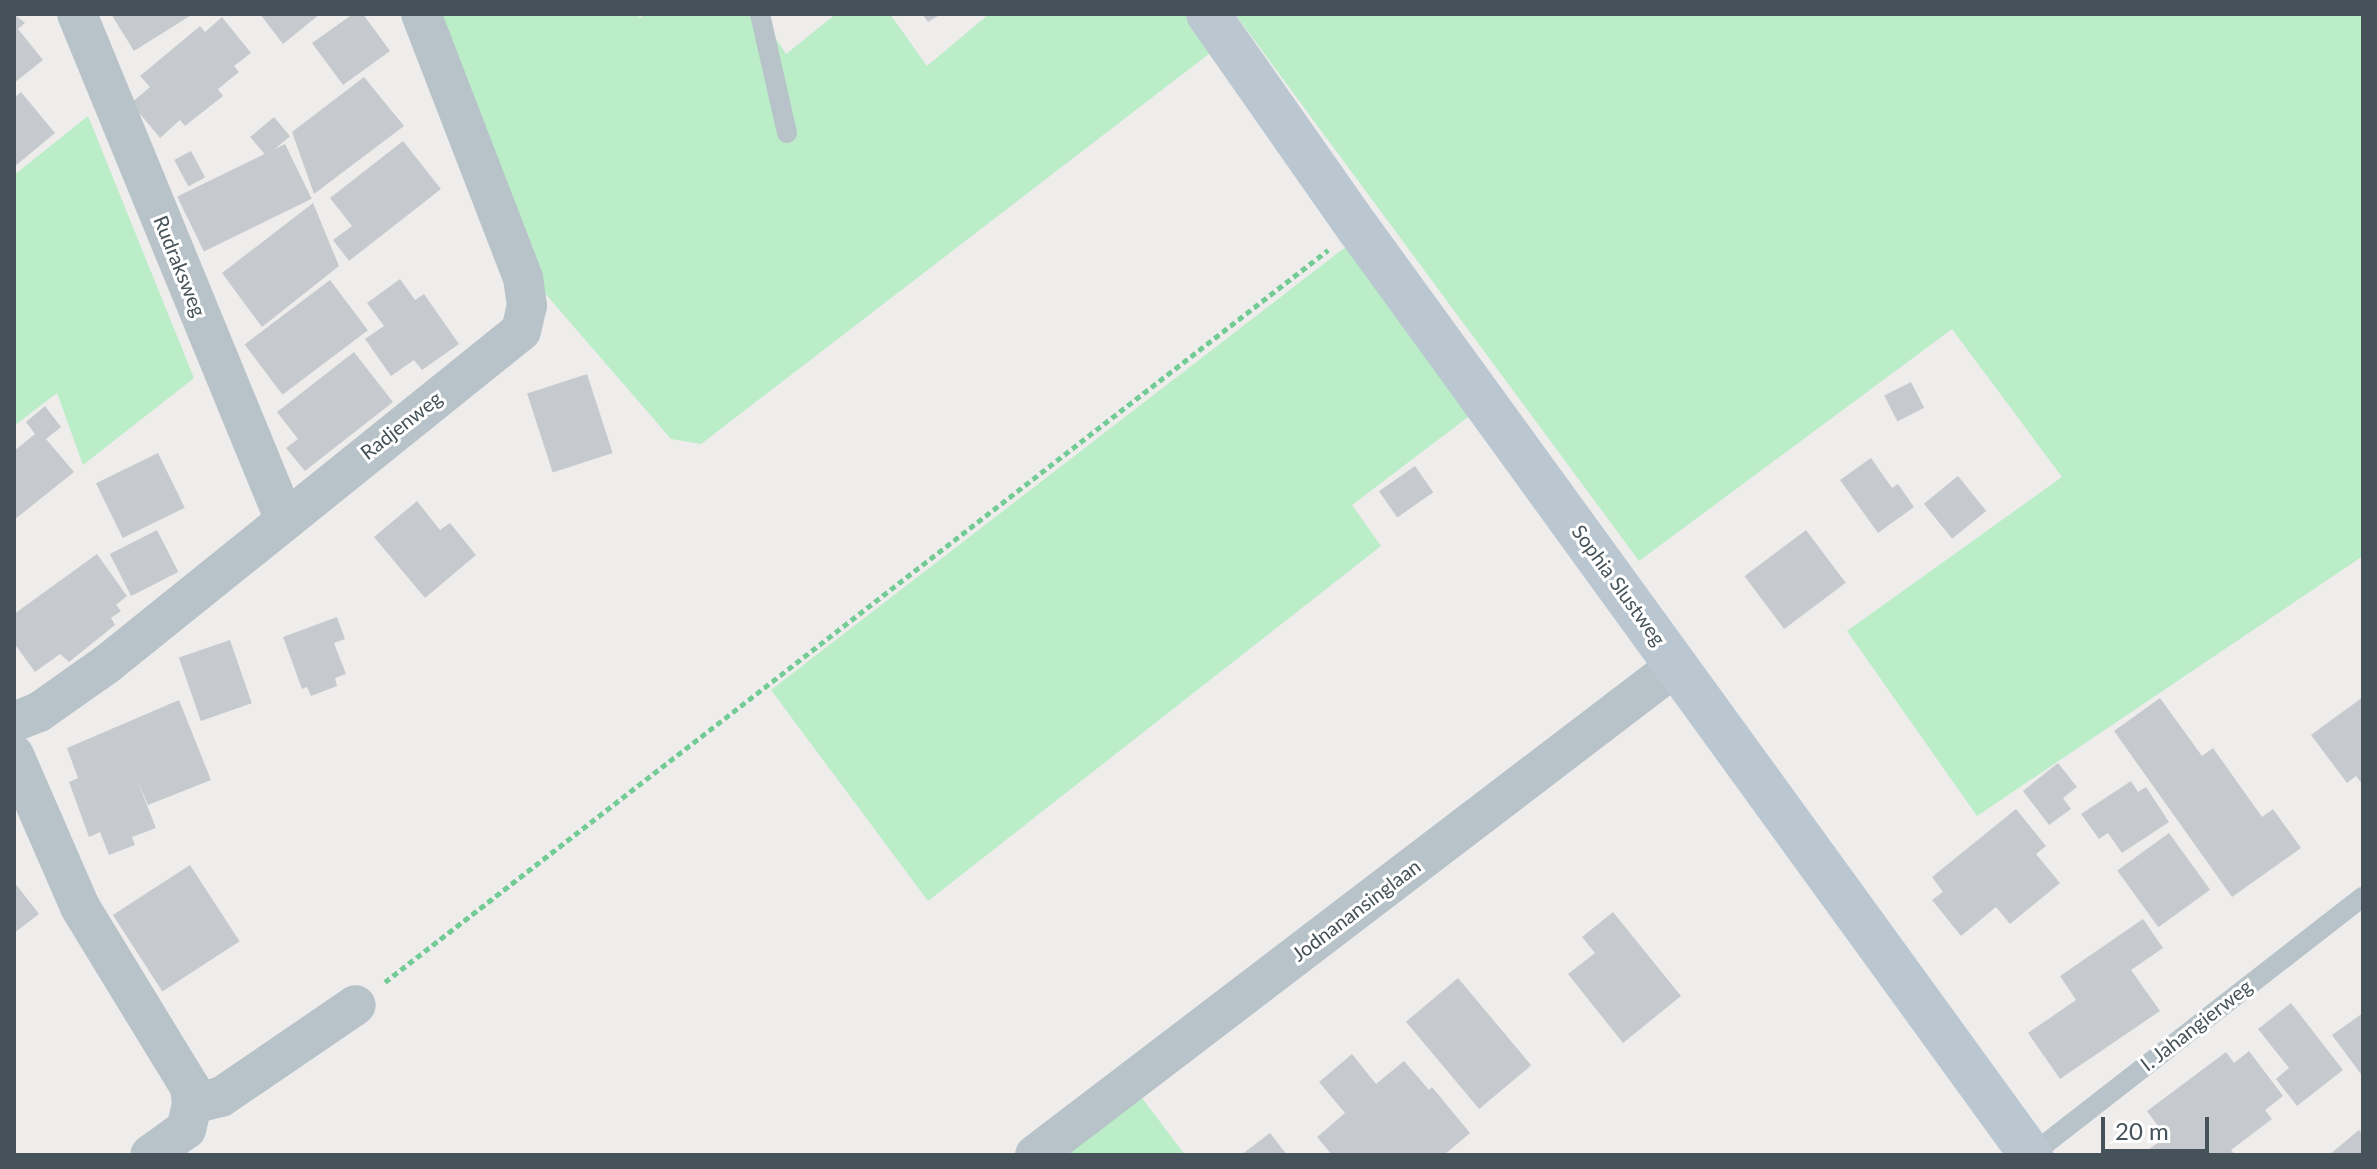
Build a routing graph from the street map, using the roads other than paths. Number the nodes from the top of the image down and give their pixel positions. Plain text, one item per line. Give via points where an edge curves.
1 (77, 14) edge
2 (421, 14) edge
3 (760, 14) edge
4 (1208, 14) edge
5 (787, 133) dead end
6 (284, 518) junction
7 (1677, 665) junction
8 (14, 722) edge
9 (14, 755) edge
10 (2363, 897) edge
11 (356, 1005) road end
12 (192, 1104) junction
13 (150, 1155) edge
14 (1035, 1155) edge
15 (2031, 1155) edge

1 - 6 street, Rudraksweg
2 - 6 street, Radjenweg via 523,278 527,306 521,331
3 - 5 lane
4 - 7 street, Sophia Slustweg
6 - 8 street, Radjenweg via 107,664 39,712
7 - 14 street, Jodnanansinglaan
7 - 15 street, Sophia Slustweg
9 - 12 street via 80,907 190,1087
10 - 15 lane, I. Jahangierweg
11 - 12 street via 221,1097
12 - 13 street via 186,1129

